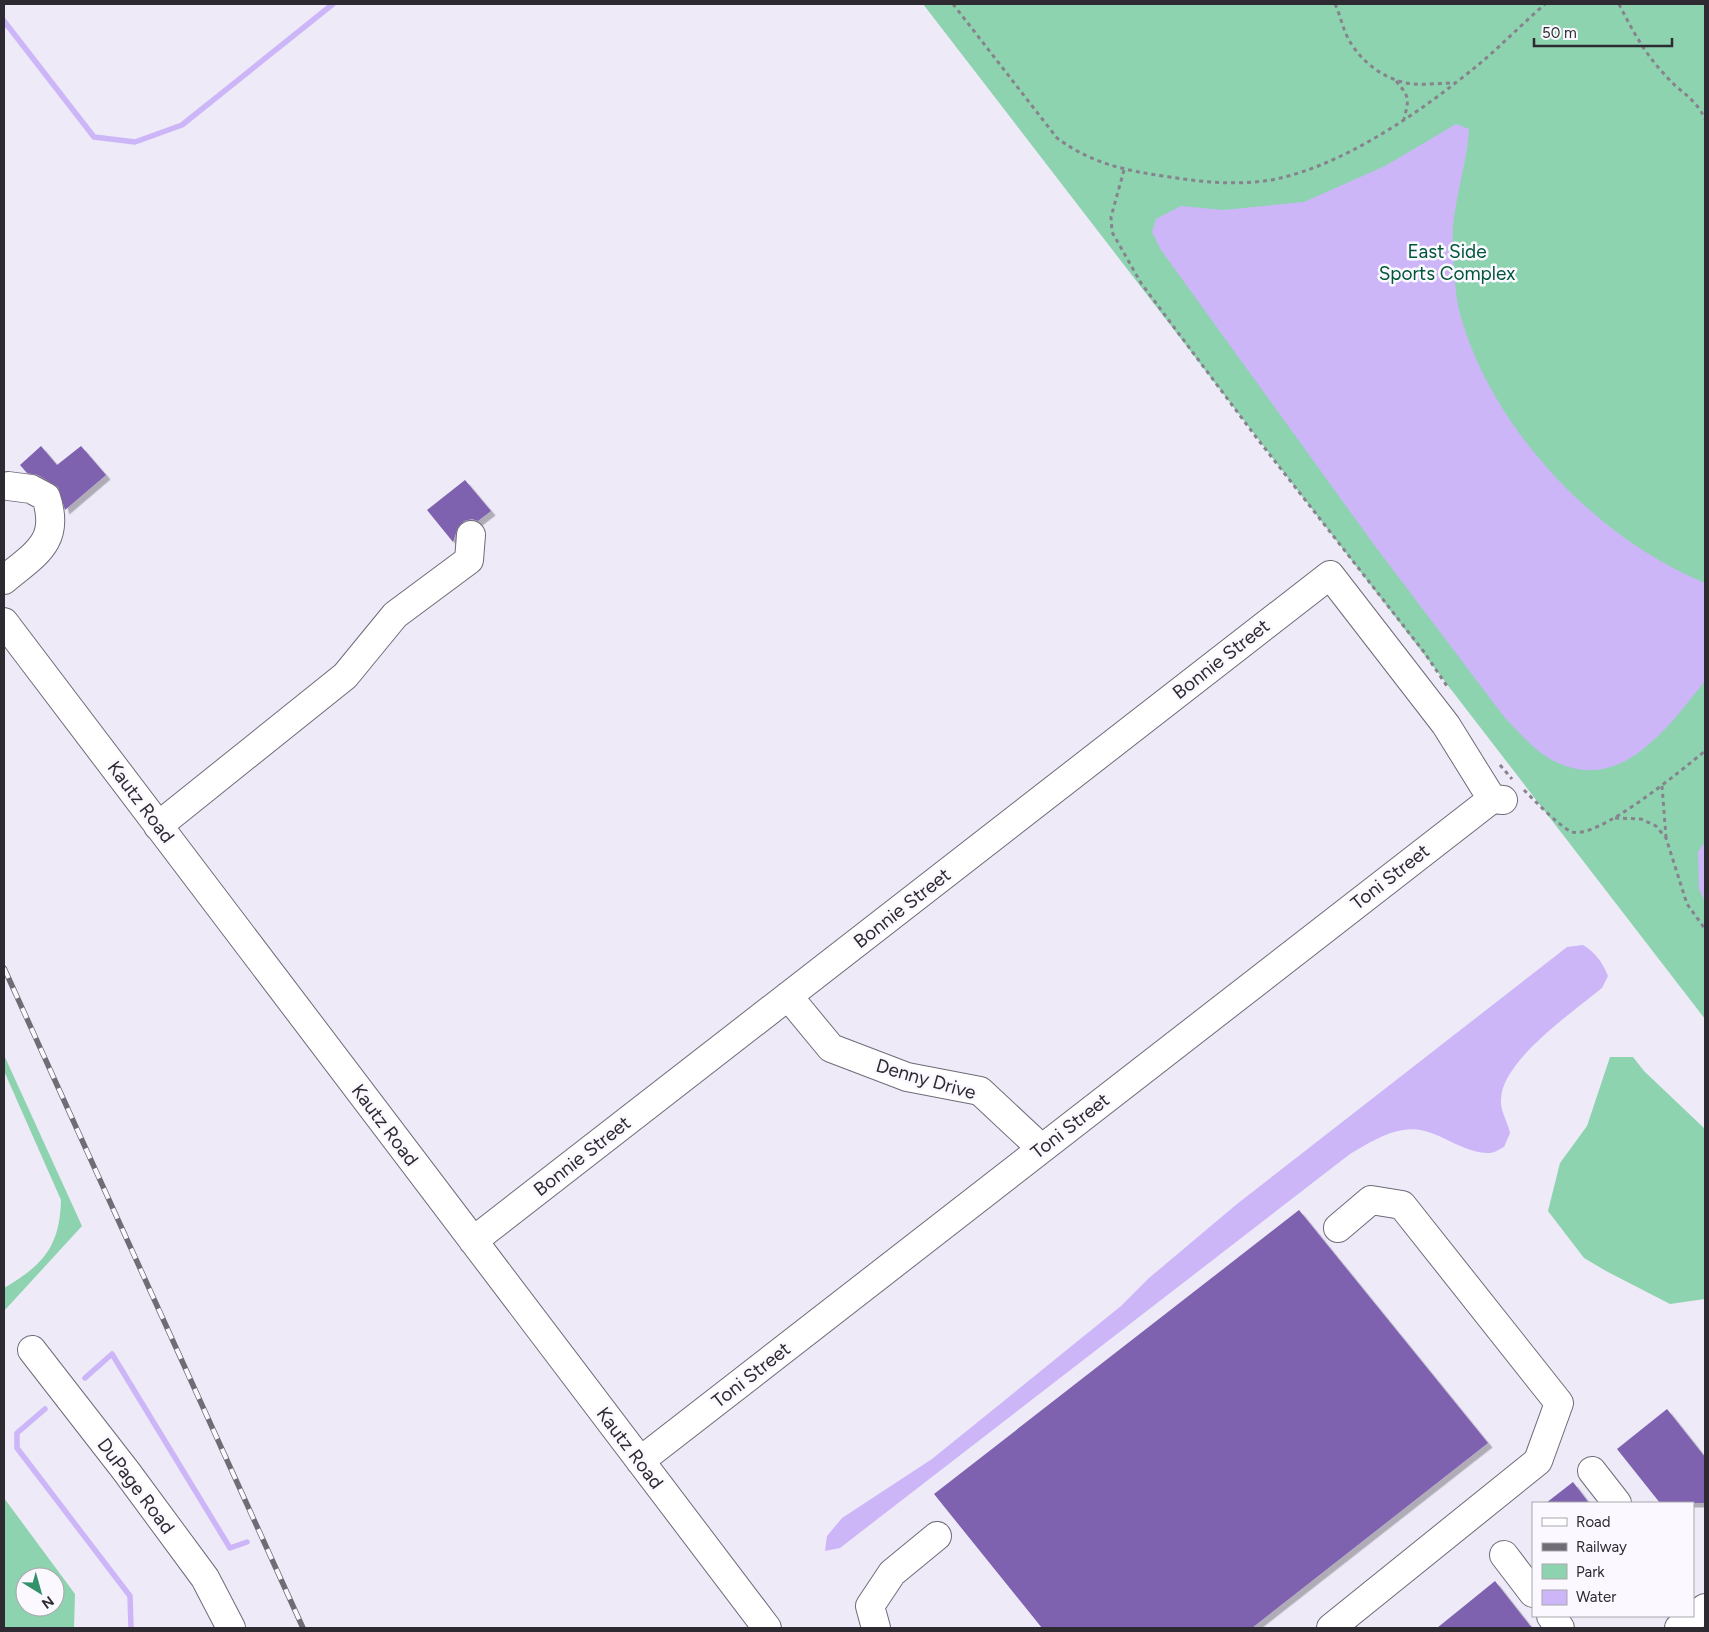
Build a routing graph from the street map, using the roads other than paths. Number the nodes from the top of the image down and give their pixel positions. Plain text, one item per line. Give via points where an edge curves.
1 (8, 486) dead end
2 (471, 535) dead end
3 (1330, 575) joint
4 (4, 580) edge
5 (4, 622) edge
6 (158, 826) junction
7 (788, 996) junction
8 (1041, 1148) junction
9 (1338, 1228) dead end
10 (473, 1240) junction
11 (32, 1350) dead end
12 (640, 1461) junction
13 (1592, 1471) dead end
14 (1616, 1502) edge
15 (937, 1536) dead end
16 (1504, 1555) dead end
17 (1532, 1592) edge
18 (1552, 1617) edge
19 (1690, 1617) edge
20 (231, 1628) edge
21 (767, 1628) edge
22 (876, 1628) edge
23 (1331, 1628) edge
24 (1560, 1628) edge
25 (1679, 1628) edge

1 - 4 street via 31,489 46,497 52,525 46,541 36,553
2 - 6 street via 469,560 395,615 345,676
3 - 7 street, Bonnie Street
3 - 8 street, Toni Street via 1446,725 1508,792
5 - 6 street, Kautz Road
6 - 10 street, Kautz Road
7 - 8 street, Denny Drive via 830,1048 907,1077 980,1091
7 - 10 street, Bonnie Street
8 - 12 street, Toni Street
9 - 23 street via 1371,1200 1402,1205 1559,1403 1538,1461
10 - 12 street, Kautz Road
11 - 20 street, DuPage Road via 205,1578
12 - 21 street, Kautz Road
13 - 14 street
15 - 22 street via 892,1573 870,1606
16 - 17 street
18 - 24 street
19 - 25 street

